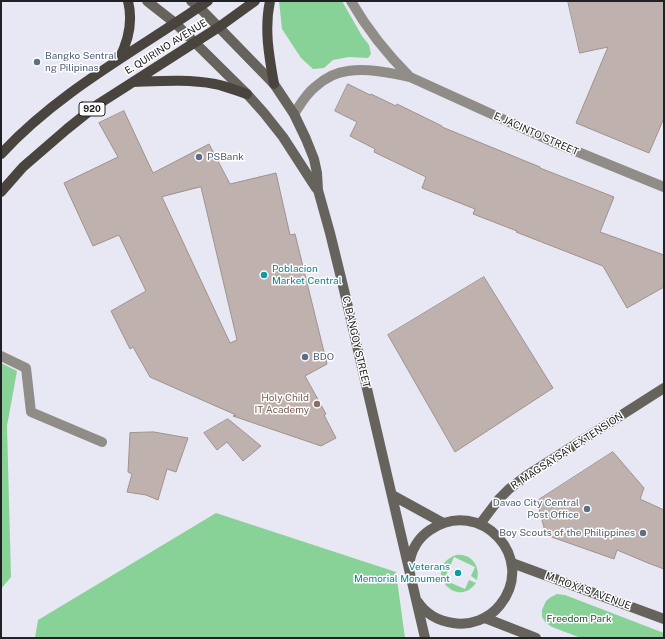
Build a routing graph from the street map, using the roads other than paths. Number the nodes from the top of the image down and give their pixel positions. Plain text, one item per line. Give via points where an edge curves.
1 (128, 1) edge
2 (147, 1) edge
3 (208, 1) edge
4 (255, 1) edge
5 (270, 1) edge
6 (351, 1) edge
7 (195, 4) edge
8 (176, 23) junction
9 (219, 27) junction
10 (196, 42) junction
11 (119, 59) junction
12 (410, 77) junction
13 (134, 82) junction
14 (274, 84) junction
15 (248, 94) junction
16 (294, 114) junction
17 (1, 154) edge
18 (664, 187) edge
19 (318, 190) junction
20 (1, 192) edge
21 (1, 356) edge
22 (664, 388) edge
23 (102, 442) dead end
24 (392, 495) junction
25 (443, 523) junction
26 (480, 524) junction
27 (512, 563) junction
28 (409, 567) junction
29 (416, 600) junction
30 (485, 618) junction
31 (664, 619) edge
32 (425, 638) edge
33 (536, 638) edge

1 - 11 main road via 129,35
2 - 8 main road, C. BANGOY STREET
3 - 7 main road, E. QUIRINO AVENUE / 920
4 - 9 main road, E. QUIRINO AVENUE / 920
5 - 14 main road via 267,39
6 - 12 street, E. JACINTO STREET via 379,44
7 - 8 main road, E. QUIRINO AVENUE / 920
7 - 9 main road, C. BANGOY STREET
8 - 10 main road, C. BANGOY STREET
8 - 11 main road, E. QUIRINO AVENUE / 920
9 - 10 main road, E. QUIRINO AVENUE / 920
9 - 14 main road, C. BANGOY STREET
10 - 13 main road, E. QUIRINO AVENUE / 920
10 - 15 main road, C. BANGOY STREET
11 - 17 main road, E. QUIRINO AVENUE / 920 via 41,116
12 - 16 street, E. JACINTO STREET via 347,70 330,76 314,87
12 - 18 street, E. JACINTO STREET via 551,141
13 - 15 main road via 174,80 216,84
13 - 20 main road, E. QUIRINO AVENUE / 920 via 97,105 67,129 23,167
14 - 16 main road, C. BANGOY STREET
15 - 19 main road, C. BANGOY STREET via 283,137
16 - 19 main road, C. BANGOY STREET via 314,158
19 - 24 main road, C. BANGOY STREET
21 - 23 street via 26,368 31,412
22 - 26 main road, R. MAGSAYSAY EXTENSION via 526,476 499,499
24 - 25 main road
24 - 28 main road, C. BANGOY STREET
25 - 26 main road via 458,520
25 - 28 main road via 419,540 410,558
26 - 27 main road via 501,539
27 - 30 main road via 512,579 507,595 498,608
27 - 31 main road, M. ROXAS AVENUE
28 - 29 main road, C. BANGOY STREET
29 - 30 main road via 427,612 445,622 465,624
29 - 32 main road, C. BANGOY STREET
30 - 33 main road

